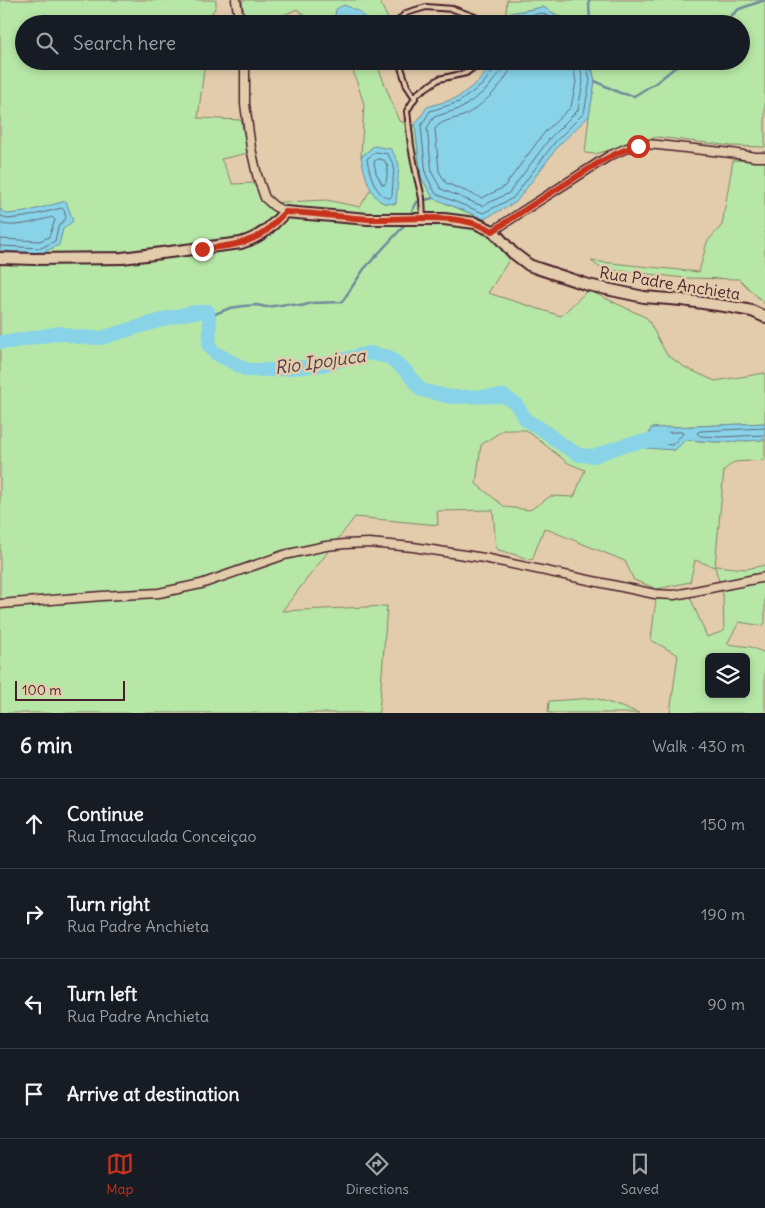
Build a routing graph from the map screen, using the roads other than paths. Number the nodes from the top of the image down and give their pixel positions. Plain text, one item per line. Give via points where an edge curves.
1 (236, 0) edge
2 (238, 15) edge
3 (404, 15) edge
4 (470, 15) edge
5 (245, 70) edge
6 (402, 70) edge
7 (470, 70) edge
8 (415, 98) junction
9 (765, 157) edge
10 (285, 212) junction
11 (418, 218) junction
12 (493, 231) junction
13 (0, 258) edge
14 (765, 317) edge
15 (765, 577) edge
16 (0, 604) edge

1 - 2 street
3 - 4 lane via 426,7 453,9
5 - 10 street via 245,110 257,175 265,198
6 - 8 lane
7 - 8 lane via 439,79
8 - 11 lane via 408,111 423,206
9 - 12 street via 646,144 627,148 605,158
10 - 11 street, Rua Padre Anchieta via 368,219
10 - 13 street via 261,234 234,244 122,258
11 - 12 street, Rua Padre Anchieta via 475,223
12 - 14 street, Rua Padre Anchieta via 529,265 588,285 644,297 731,307
15 - 16 street via 674,595 655,594 484,558 369,543 326,546 284,555 201,584 159,593

